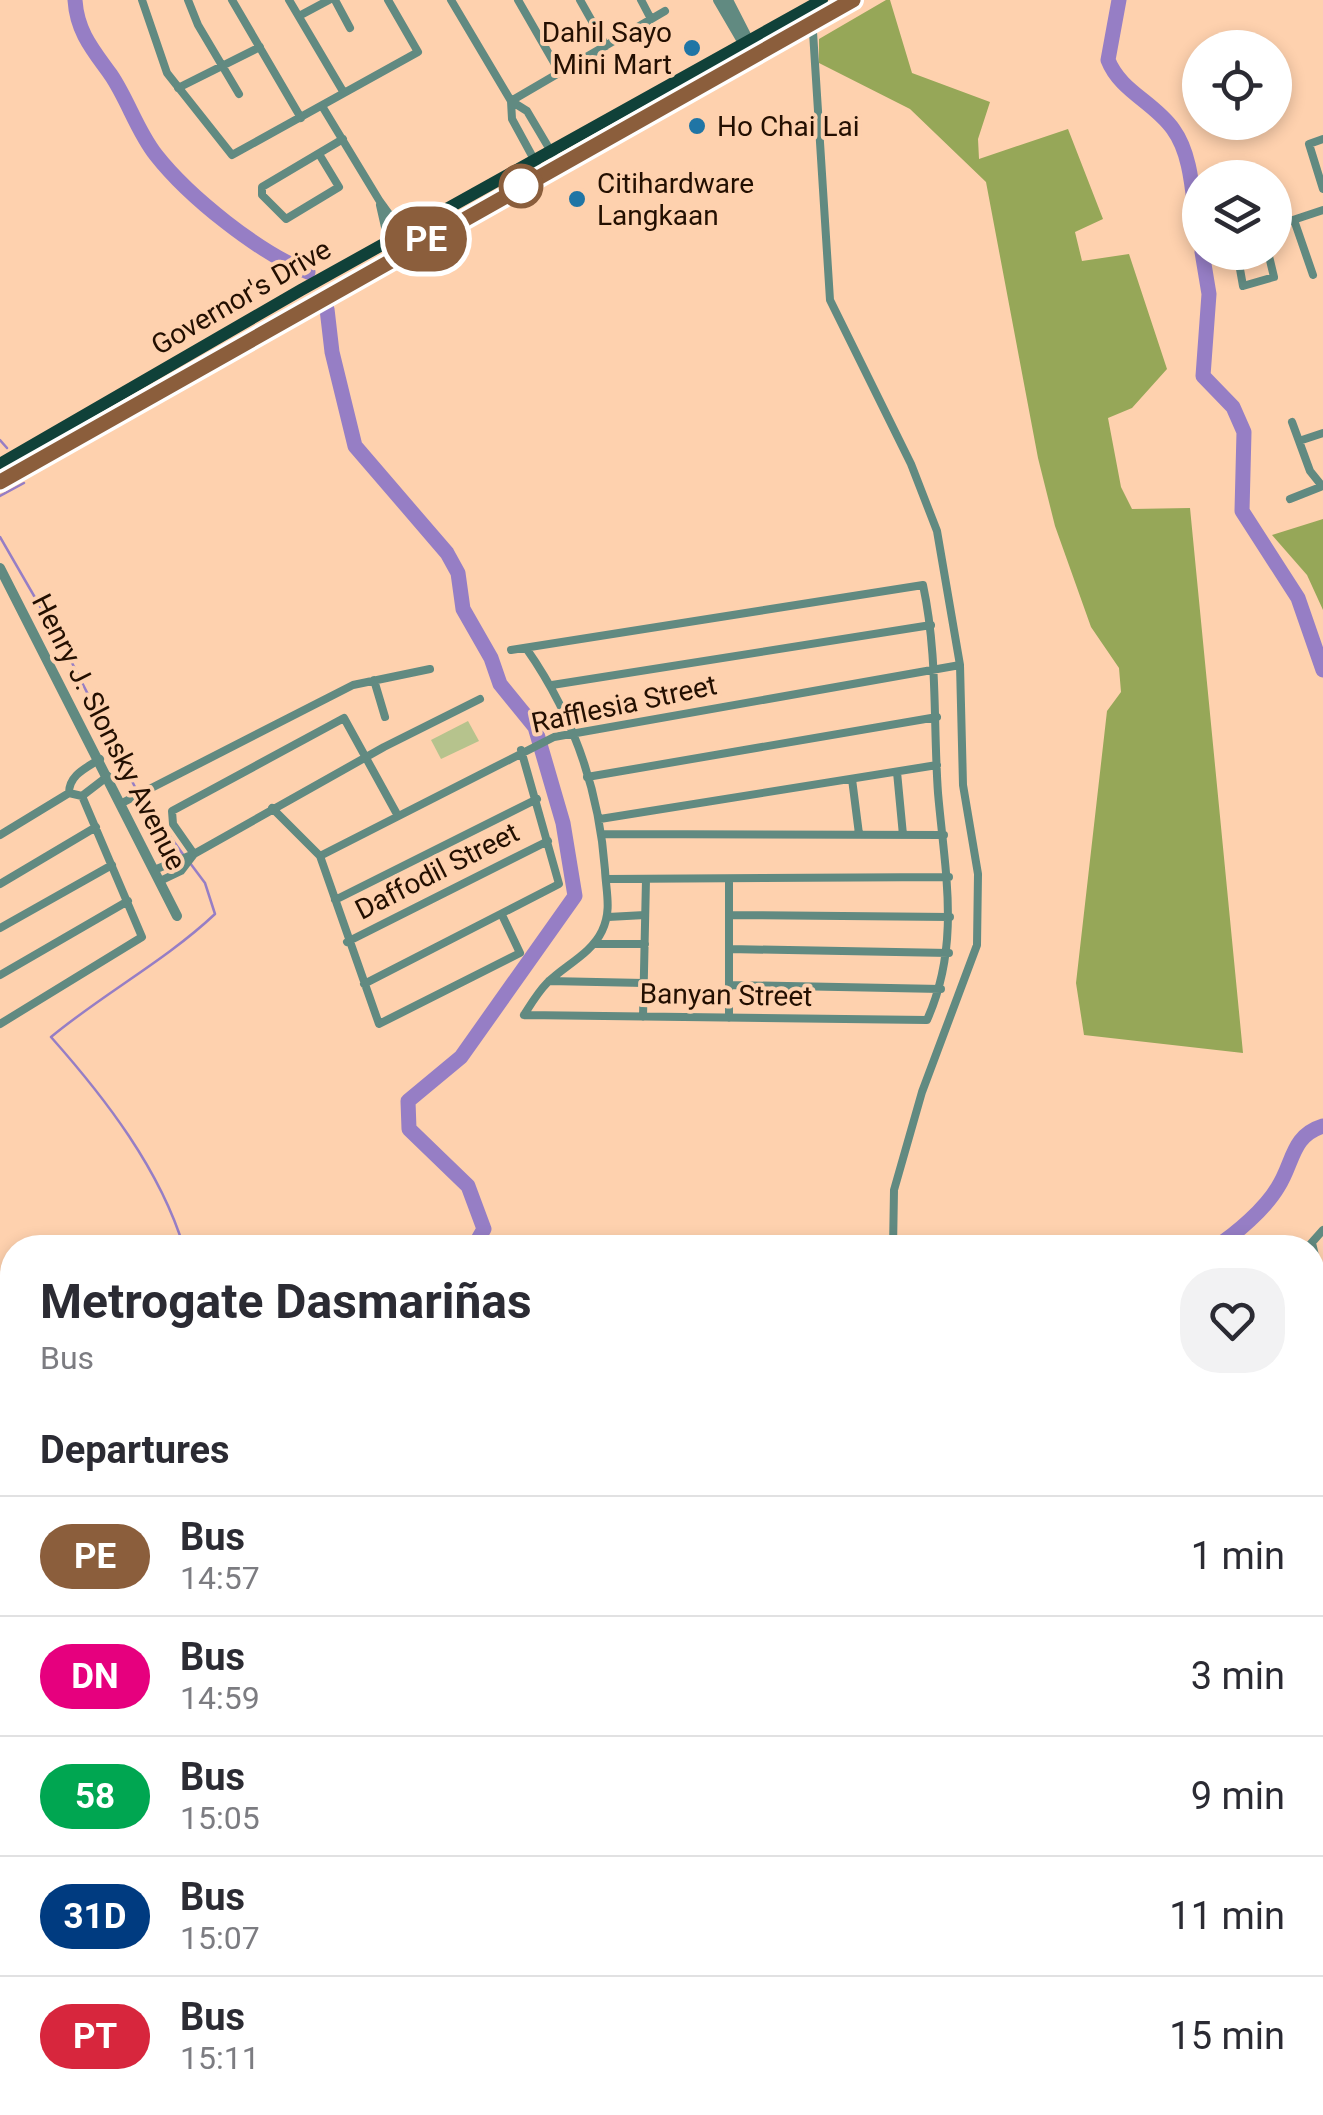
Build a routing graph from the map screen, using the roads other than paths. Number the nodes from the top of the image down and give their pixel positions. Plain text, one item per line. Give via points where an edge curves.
1 (142, 0) edge
2 (188, 0) edge
3 (232, 0) edge
4 (289, 0) edge
5 (332, 0) edge
6 (388, 0) edge
7 (451, 0) edge
8 (518, 0) edge
9 (580, 0) edge
10 (640, 0) edge
11 (718, 0) edge
12 (728, 0) edge
13 (822, 0) edge
14 (853, 0) edge
15 (665, 11) dead end
16 (802, 11) junction
17 (299, 16) junction
18 (652, 19) junction
19 (810, 24) junction
20 (350, 28) dead end
21 (746, 43) junction
22 (260, 46) junction
23 (606, 46) junction
24 (754, 56) junction
25 (221, 66) junction
26 (560, 73) junction
27 (178, 88) junction
28 (344, 93) junction
29 (239, 94) dead end
30 (511, 101) junction
31 (322, 106) junction
32 (301, 118) junction
33 (540, 132) junction
34 (343, 139) junction
35 (1323, 139) edge
36 (524, 141) junction
37 (319, 154) junction
38 (556, 158) junction
39 (539, 168) junction
40 (1323, 189) edge
41 (378, 200) junction
42 (1323, 210) edge
43 (1294, 220) joint
44 (403, 244) junction
45 (1240, 270) edge
46 (1272, 270) edge
47 (1313, 275) dead end
48 (1292, 422) dead end
49 (1323, 433) edge
50 (1299, 441) junction
51 (0, 464) edge
52 (0, 482) edge
53 (1322, 486) edge
54 (1290, 498) dead end
55 (0, 568) edge
56 (932, 625) junction
57 (526, 648) junction
58 (512, 650) dead end
59 (960, 665) junction
60 (936, 668) junction
61 (430, 669) dead end
62 (374, 680) junction
63 (552, 685) junction
64 (480, 699) dead end
65 (385, 717) dead end
66 (937, 717) junction
67 (575, 732) junction
68 (526, 748) junction
69 (367, 758) junction
70 (100, 760) junction
71 (938, 764) junction
72 (897, 772) junction
73 (108, 776) junction
74 (588, 777) junction
75 (852, 779) junction
76 (70, 793) junction
77 (82, 796) junction
78 (537, 799) junction
79 (122, 803) junction
80 (272, 808) junction
81 (398, 816) junction
82 (600, 819) junction
83 (96, 828) junction
84 (604, 834) junction
85 (859, 834) junction
86 (0, 835) edge
87 (903, 835) junction
88 (944, 835) junction
89 (548, 841) junction
90 (194, 854) junction
91 (320, 856) junction
92 (112, 865) junction
93 (157, 876) junction
94 (949, 877) junction
95 (606, 879) junction
96 (646, 879) junction
97 (730, 879) junction
98 (0, 884) edge
99 (335, 900) junction
100 (128, 902) junction
101 (502, 915) junction
102 (645, 915) junction
103 (729, 915) junction
104 (177, 916) dead end
105 (608, 917) junction
106 (950, 917) junction
107 (0, 928) edge
108 (347, 942) junction
109 (594, 944) junction
110 (645, 944) junction
111 (729, 949) junction
112 (949, 953) junction
113 (0, 975) edge
114 (548, 982) junction
115 (644, 983) junction
116 (364, 984) junction
117 (729, 986) junction
118 (941, 989) junction
119 (643, 1017) junction
120 (729, 1018) junction
121 (0, 1024) edge
122 (893, 1235) edge

1 - 27 street via 156,51
2 - 25 street
3 - 22 street
4 - 17 street
5 - 17 street
5 - 20 street
6 - 28 street via 418,52
7 - 30 street
8 - 26 street
9 - 23 street
10 - 18 street
11 - 21 street
12 - 21 street
13 - 16 main road, Governor's Drive
14 - 19 main road, Governor's Drive
15 - 18 street
16 - 19 street
16 - 21 main road, Governor's Drive
17 - 28 street
18 - 23 street
19 - 24 main road, Governor's Drive
19 - 59 street via 830,300 930,504
21 - 24 street
21 - 38 main road, Governor's Drive
22 - 25 street
22 - 32 street
23 - 26 street
24 - 38 main road, Governor's Drive
25 - 27 street
25 - 29 street
26 - 30 street
27 - 32 street via 232,155
28 - 31 street
30 - 33 street via 527,110
30 - 36 street
31 - 32 street
31 - 34 street
33 - 36 street
33 - 38 street
34 - 37 street
34 - 41 street
35 - 40 street via 1309,144
36 - 39 street
37 - 37 street via 260,191 286,219 339,187
38 - 39 main road, Governor's Drive
39 - 44 main road, Governor's Drive
41 - 44 street
41 - 44 street
42 - 43 street
43 - 47 street
44 - 51 main road, Governor's Drive via 326,275
44 - 52 main road, Governor's Drive via 336,292
45 - 46 street via 1243,286 1274,276
48 - 50 street
49 - 50 street
50 - 53 street
53 - 54 street
55 - 70 street, Henry J. Slonsky Avenue
56 - 57 street via 923,585
56 - 60 street
56 - 63 street
57 - 58 street
57 - 63 street
59 - 60 street, Rafflesia Street
59 - 122 street via 963,785 978,874 977,946 922,1092 894,1190
60 - 66 street
60 - 67 street, Rafflesia Street
61 - 62 street
62 - 65 street
62 - 79 street via 348,687
63 - 67 street
64 - 69 street
66 - 71 street
66 - 74 street
67 - 68 street, Rafflesia Street
67 - 74 street
68 - 78 street
68 - 81 street, Rafflesia Street
69 - 80 street
69 - 81 street
69 - 90 street via 344,718 172,811 173,824
70 - 73 street, Henry J. Slonsky Avenue
70 - 76 street via 70,782
71 - 72 street
71 - 88 street
72 - 75 street
72 - 87 street
73 - 77 street
73 - 79 street, Henry J. Slonsky Avenue
74 - 82 street
75 - 82 street
75 - 85 street
76 - 77 street
76 - 86 street
77 - 83 street
78 - 89 street
78 - 99 street
79 - 93 street, Henry J. Slonsky Avenue
80 - 90 street
80 - 91 street
81 - 91 street, Rafflesia Street
82 - 84 street
83 - 92 street
83 - 98 street
84 - 85 street
84 - 95 street
85 - 87 street
87 - 88 street
88 - 94 street
89 - 101 street via 559,884
89 - 108 street, Daffodil Street
90 - 93 street
91 - 99 street
92 - 100 street
92 - 107 street
93 - 104 street, Henry J. Slonsky Avenue
94 - 97 street
94 - 106 street
95 - 96 street
95 - 105 street
96 - 97 street
96 - 102 street
97 - 103 street
99 - 108 street
100 - 113 street
100 - 121 street via 142,937
101 - 116 street
101 - 116 street via 520,953 380,1024
102 - 105 street
102 - 110 street
103 - 106 street
103 - 111 street
105 - 109 street
106 - 112 street
108 - 116 street
109 - 110 street
109 - 114 street
110 - 115 street
111 - 112 street
111 - 117 street
112 - 118 street
114 - 115 street
114 - 119 street, Banyan Street via 524,1015
115 - 119 street
117 - 118 street
117 - 120 street
118 - 120 street, Banyan Street via 926,1020
119 - 120 street, Banyan Street

